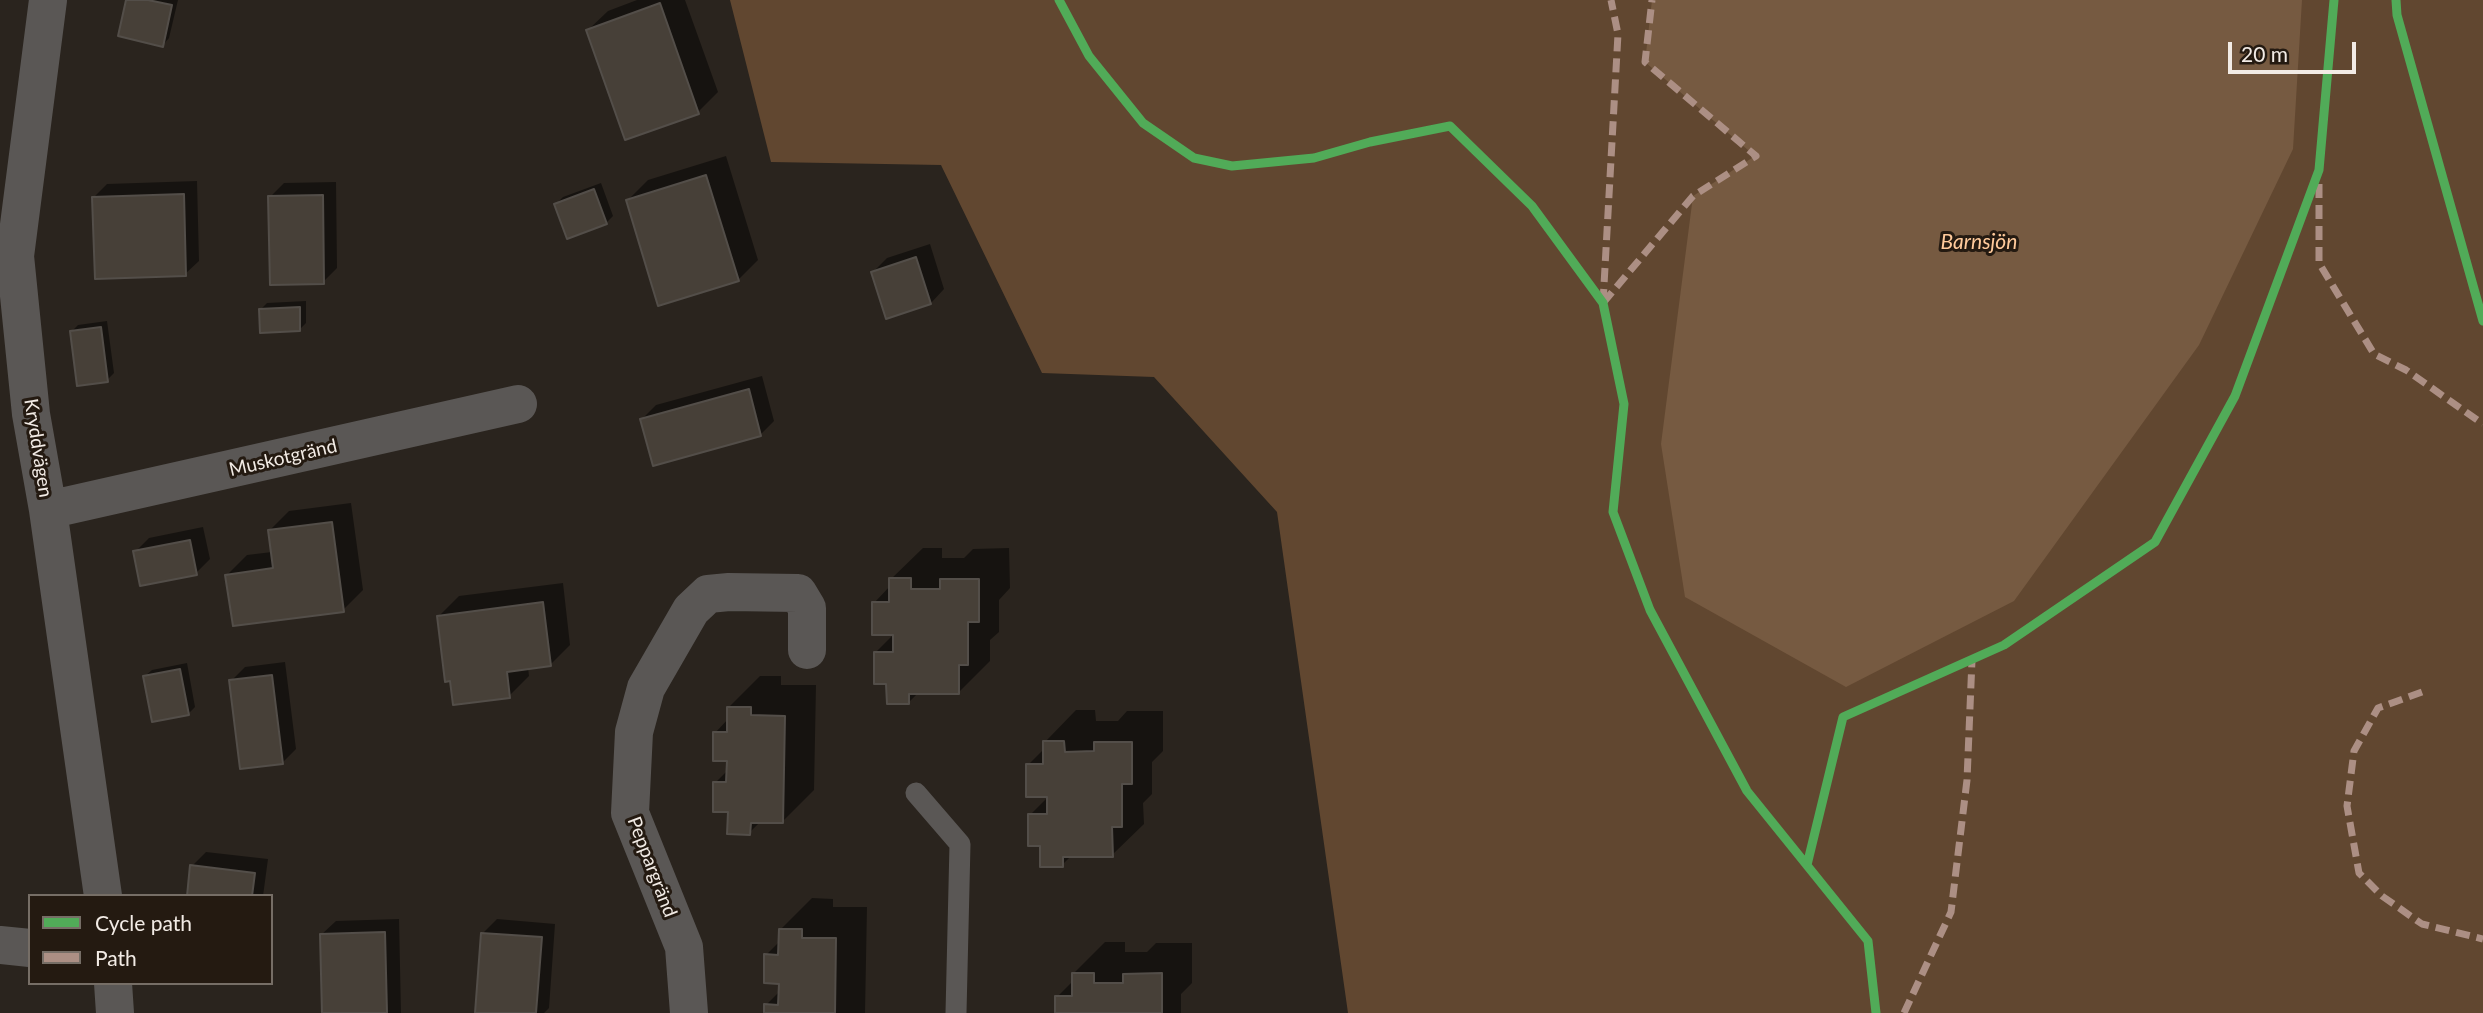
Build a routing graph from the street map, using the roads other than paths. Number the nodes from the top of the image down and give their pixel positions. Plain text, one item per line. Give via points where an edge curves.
1 (48, 0) edge
2 (518, 404) dead end
3 (48, 510) junction
4 (807, 650) dead end
5 (916, 793) dead end
6 (103, 894) edge
7 (0, 944) edge
8 (28, 948) edge
9 (113, 985) edge
10 (115, 1013) edge
11 (689, 1013) edge
12 (956, 1013) edge

1 - 3 street, Kryddvägen via 15,256 31,414
2 - 3 street, Muskotgränd
3 - 6 street, Kryddvägen
4 - 11 street, Peppargränd via 807,608 798,593 708,594 691,610 646,688 634,732 630,813 684,947
5 - 12 lane via 960,844
7 - 8 street
9 - 10 street

